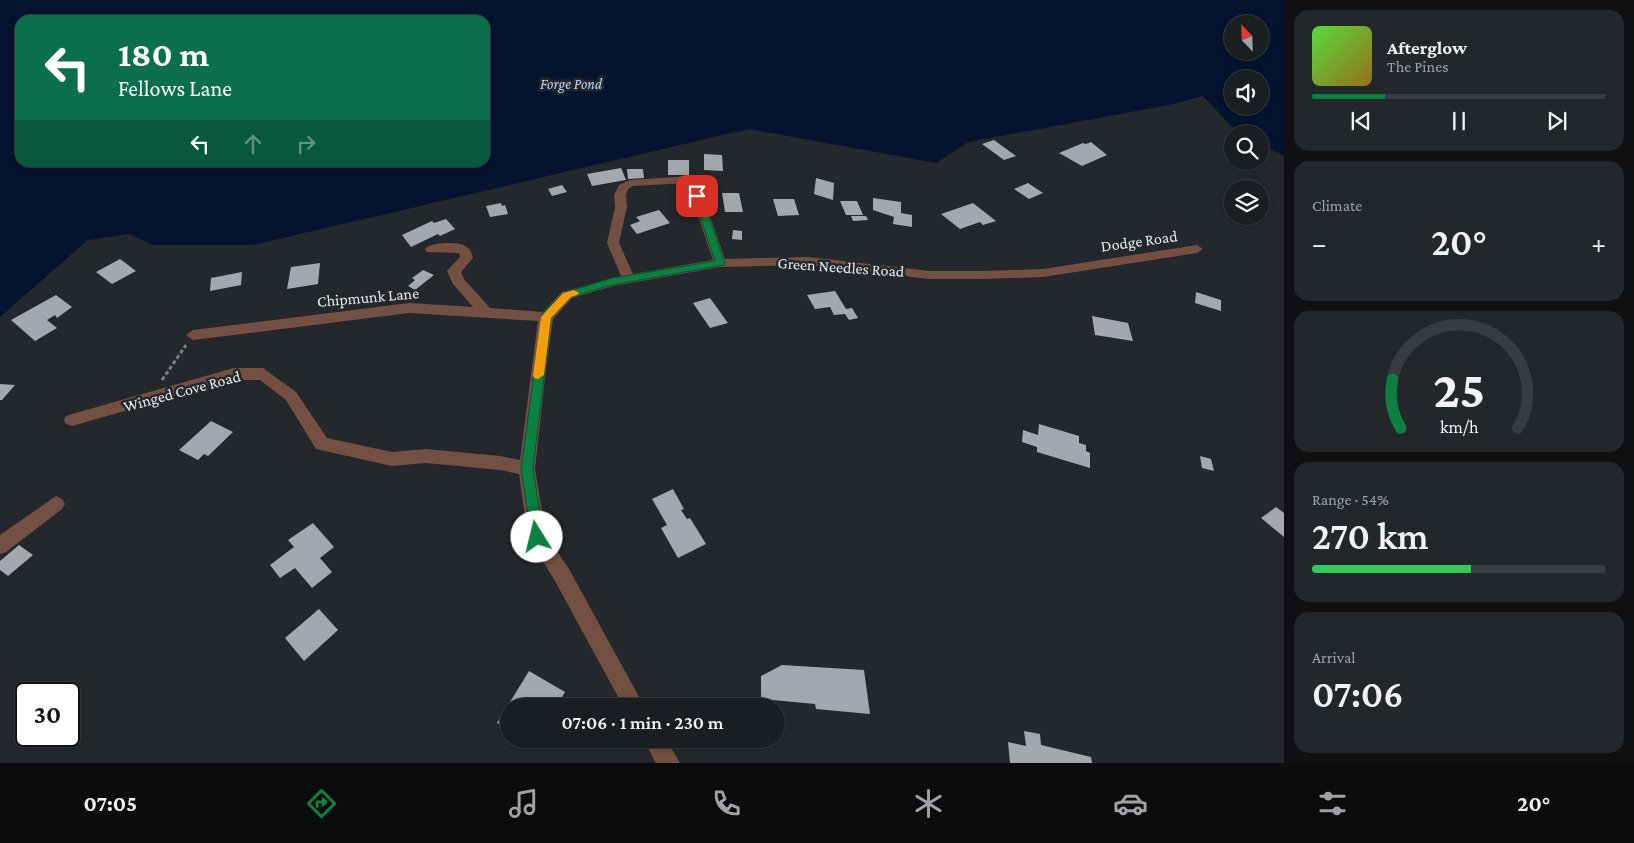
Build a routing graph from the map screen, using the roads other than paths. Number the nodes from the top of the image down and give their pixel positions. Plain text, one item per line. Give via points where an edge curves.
1 (431, 249) dead end
2 (1198, 249) dead end
3 (720, 263) junction
4 (1085, 265) joint
5 (629, 279) junction
6 (486, 313) junction
7 (546, 317) junction
8 (193, 335) road end
9 (72, 420) dead end
10 (527, 469) junction
11 (56, 504) dead end
12 (0, 546) edge
13 (630, 698) edge
14 (660, 748) edge
15 (669, 763) edge

1 - 6 street via 459,248 464,251 467,258 454,272
2 - 4 street, Dodge Road
3 - 4 street, Green Needles Road via 808,261 930,274 982,275 1043,273
3 - 5 street, Green Needles Road
3 - 5 street via 691,179 630,183 623,186 620,195 621,207 613,243
5 - 7 street, Green Needles Road via 567,295
6 - 7 street, Chipmunk Lane
6 - 8 street, Chipmunk Lane via 409,308
7 - 10 street
9 - 10 street, Winged Cove Road via 234,374 263,374 291,396 322,444 392,459 426,456 500,463
10 - 13 street via 537,537 562,575
11 - 12 street
14 - 15 street

